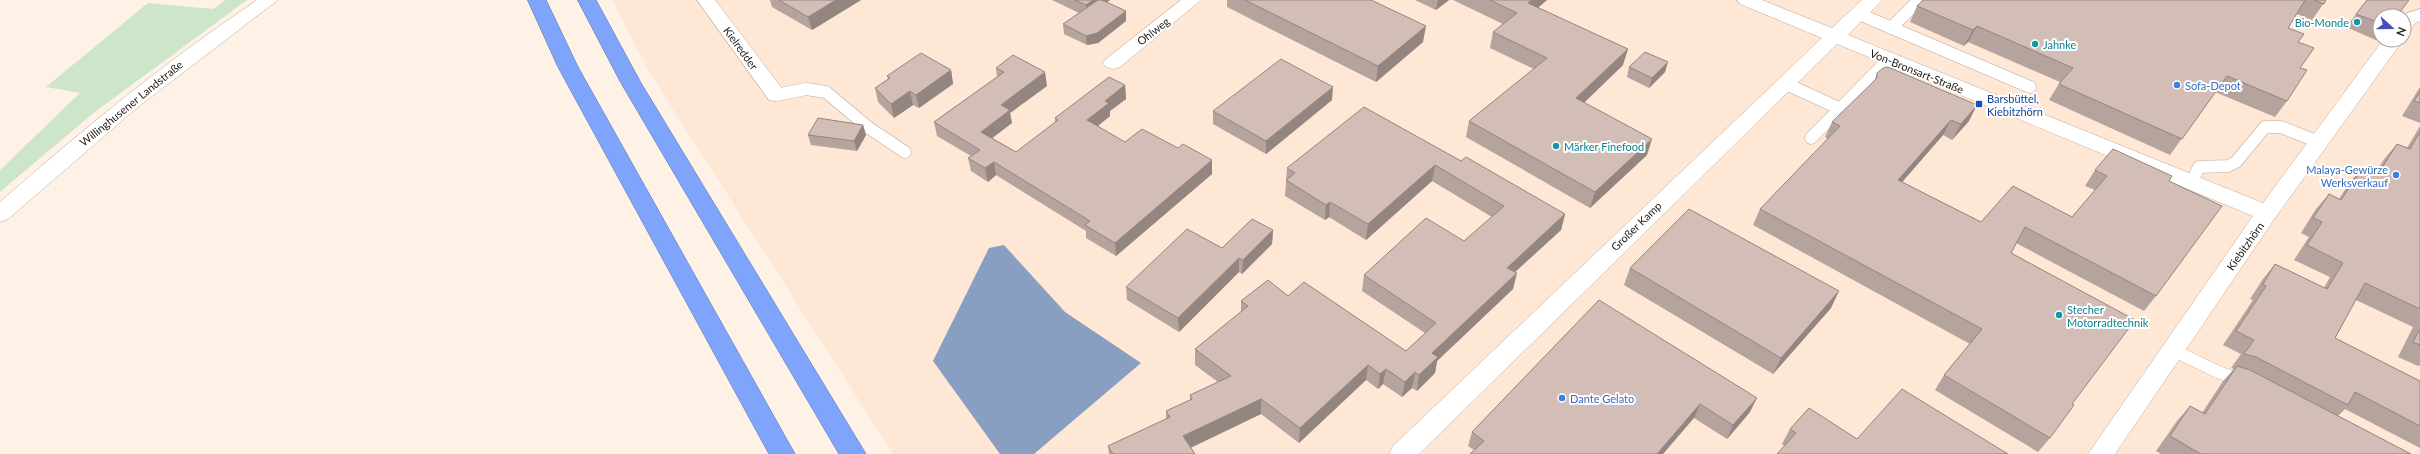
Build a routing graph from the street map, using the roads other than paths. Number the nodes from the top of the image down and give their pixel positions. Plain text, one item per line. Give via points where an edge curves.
1 (269, 0) edge
2 (537, 0) edge
3 (587, 0) edge
4 (706, 0) edge
5 (1192, 0) edge
6 (1746, 0) edge
7 (1873, 0) edge
8 (1919, 0) edge
9 (1859, 14) junction
10 (1891, 28) junction
11 (1834, 36) junction
12 (2387, 48) edge
13 (1890, 59) junction
14 (1113, 62) dead end
15 (1786, 84) junction
16 (2030, 87) dead end
17 (776, 95) joint
18 (1841, 108) junction
19 (1811, 138) dead end
20 (2319, 142) junction
21 (905, 152) dead end
22 (2191, 183) junction
23 (0, 214) edge
24 (2267, 214) junction
25 (2173, 350) junction
26 (2253, 386) edge
27 (782, 454) edge
28 (852, 454) edge
29 (1402, 454) edge
30 (2101, 454) edge

1 - 23 street, Willinghusener Landstraße via 225,30 103,124
2 - 27 highway via 568,67
3 - 28 highway via 631,83
4 - 17 street, Kielredder
5 - 14 street, Ohlweg
6 - 11 street, Von-Bronsart-Straße
7 - 9 street, Großer Kamp
8 - 10 lane
9 - 10 lane
9 - 11 street, Großer Kamp
10 - 16 lane
11 - 13 street, Von-Bronsart-Straße
11 - 15 street, Großer Kamp
12 - 20 street, Kiebitzhörn
13 - 18 lane
13 - 22 street, Von-Bronsart-Straße
15 - 18 lane
15 - 29 street, Großer Kamp
17 - 21 lane via 798,88 823,90 865,125
18 - 19 lane
20 - 22 lane via 2281,127 2265,127 2236,162 2228,166 2199,167
20 - 24 street, Kiebitzhörn
22 - 24 street, Von-Bronsart-Straße
24 - 25 street, Kiebitzhörn
25 - 26 lane
25 - 30 street, Kiebitzhörn

